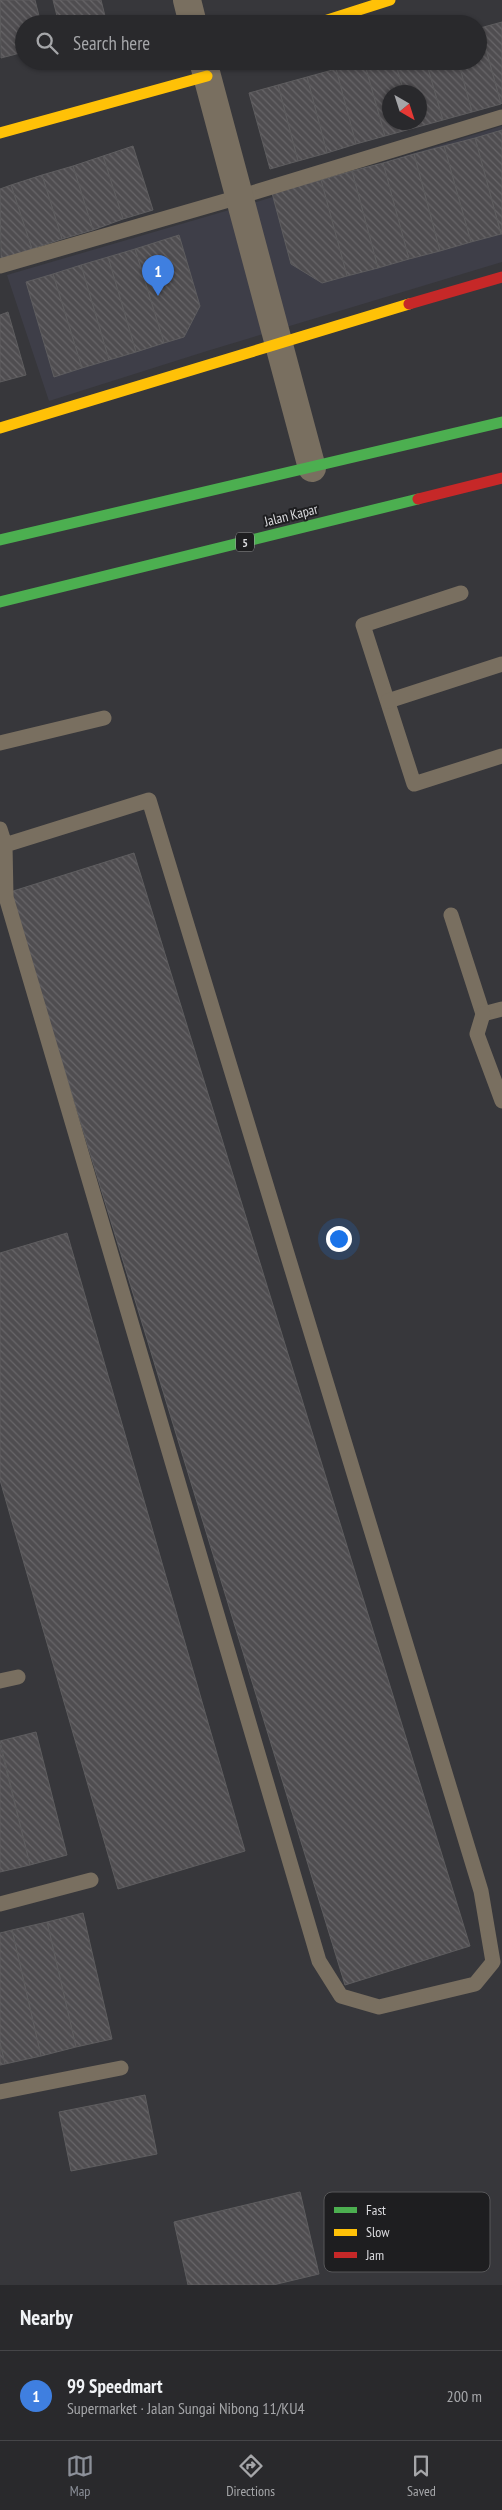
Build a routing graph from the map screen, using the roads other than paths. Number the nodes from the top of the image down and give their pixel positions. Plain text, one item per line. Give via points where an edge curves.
1 (187, 0) edge
2 (390, 0) edge
3 (191, 15) edge
4 (343, 15) edge
5 (199, 70) edge
6 (206, 70) edge
7 (502, 117) edge
8 (0, 133) edge
9 (239, 198) junction
10 (0, 266) edge
11 (502, 277) edge
12 (278, 342) junction
13 (502, 422) edge
14 (0, 428) edge
15 (312, 468) junction
16 (502, 478) edge
17 (489, 482) junction
18 (502, 485) edge
19 (0, 540) edge
20 (461, 593) dead end
21 (0, 602) edge
22 (502, 664) edge
23 (388, 701) junction
24 (104, 718) dead end
25 (0, 743) edge
26 (502, 756) edge
27 (0, 829) edge
28 (5, 845) junction
29 (451, 914) dead end
30 (502, 1009) edge
31 (483, 1014) junction
32 (502, 1101) edge
33 (18, 1676) dead end
34 (0, 1682) edge
35 (91, 1880) dead end
36 (0, 1904) edge
37 (121, 2068) dead end
38 (0, 2092) edge

1 - 3 street
2 - 4 main road
5 - 8 main road
6 - 9 street
7 - 9 lane
9 - 10 lane
9 - 12 street
11 - 12 main road
12 - 14 main road
12 - 15 street
13 - 15 main road
15 - 19 main road
16 - 17 main road, Jalan Kapar / 5
17 - 18 main road
17 - 21 main road, Jalan Kapar / 5
20 - 23 lane via 363,625
22 - 23 lane
23 - 26 lane via 414,784
24 - 25 lane
27 - 28 lane
28 - 28 lane via 6,897 319,1961 341,1996 379,2007 475,1984 493,1962 481,1891 149,800
29 - 31 lane
30 - 31 lane
31 - 32 lane via 477,1034
33 - 34 lane
35 - 36 lane
37 - 38 lane

